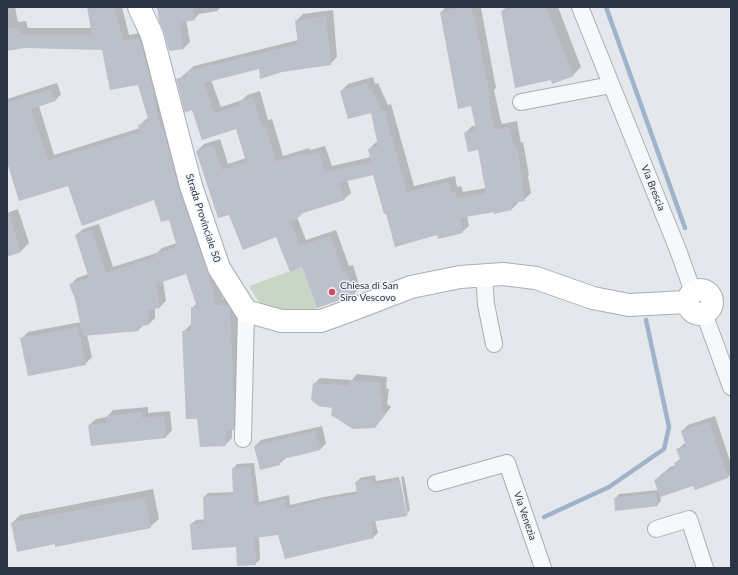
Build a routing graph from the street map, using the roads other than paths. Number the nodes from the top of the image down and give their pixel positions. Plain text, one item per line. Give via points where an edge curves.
1 (139, 7) edge
2 (580, 7) edge
3 (611, 85) junction
4 (522, 102) dead end
5 (484, 275) junction
6 (705, 301) edge
7 (246, 311) junction
8 (494, 344) dead end
9 (730, 380) edge
10 (243, 438) dead end
11 (436, 484) dead end
12 (656, 529) dead end
13 (543, 568) edge
14 (705, 568) edge

1 - 7 street, Strada Provinciale 50 via 152,35 191,186 219,268
2 - 3 street, Via Brescia
3 - 4 street
3 - 6 street, Via Brescia via 678,250
5 - 6 street via 503,274 536,278 593,298 629,305
5 - 7 street via 410,287 321,321 281,321
5 - 8 street via 486,304
6 - 9 street, Via Brescia
7 - 10 street
11 - 13 street, Via Venezia via 507,464
12 - 14 street via 689,518

